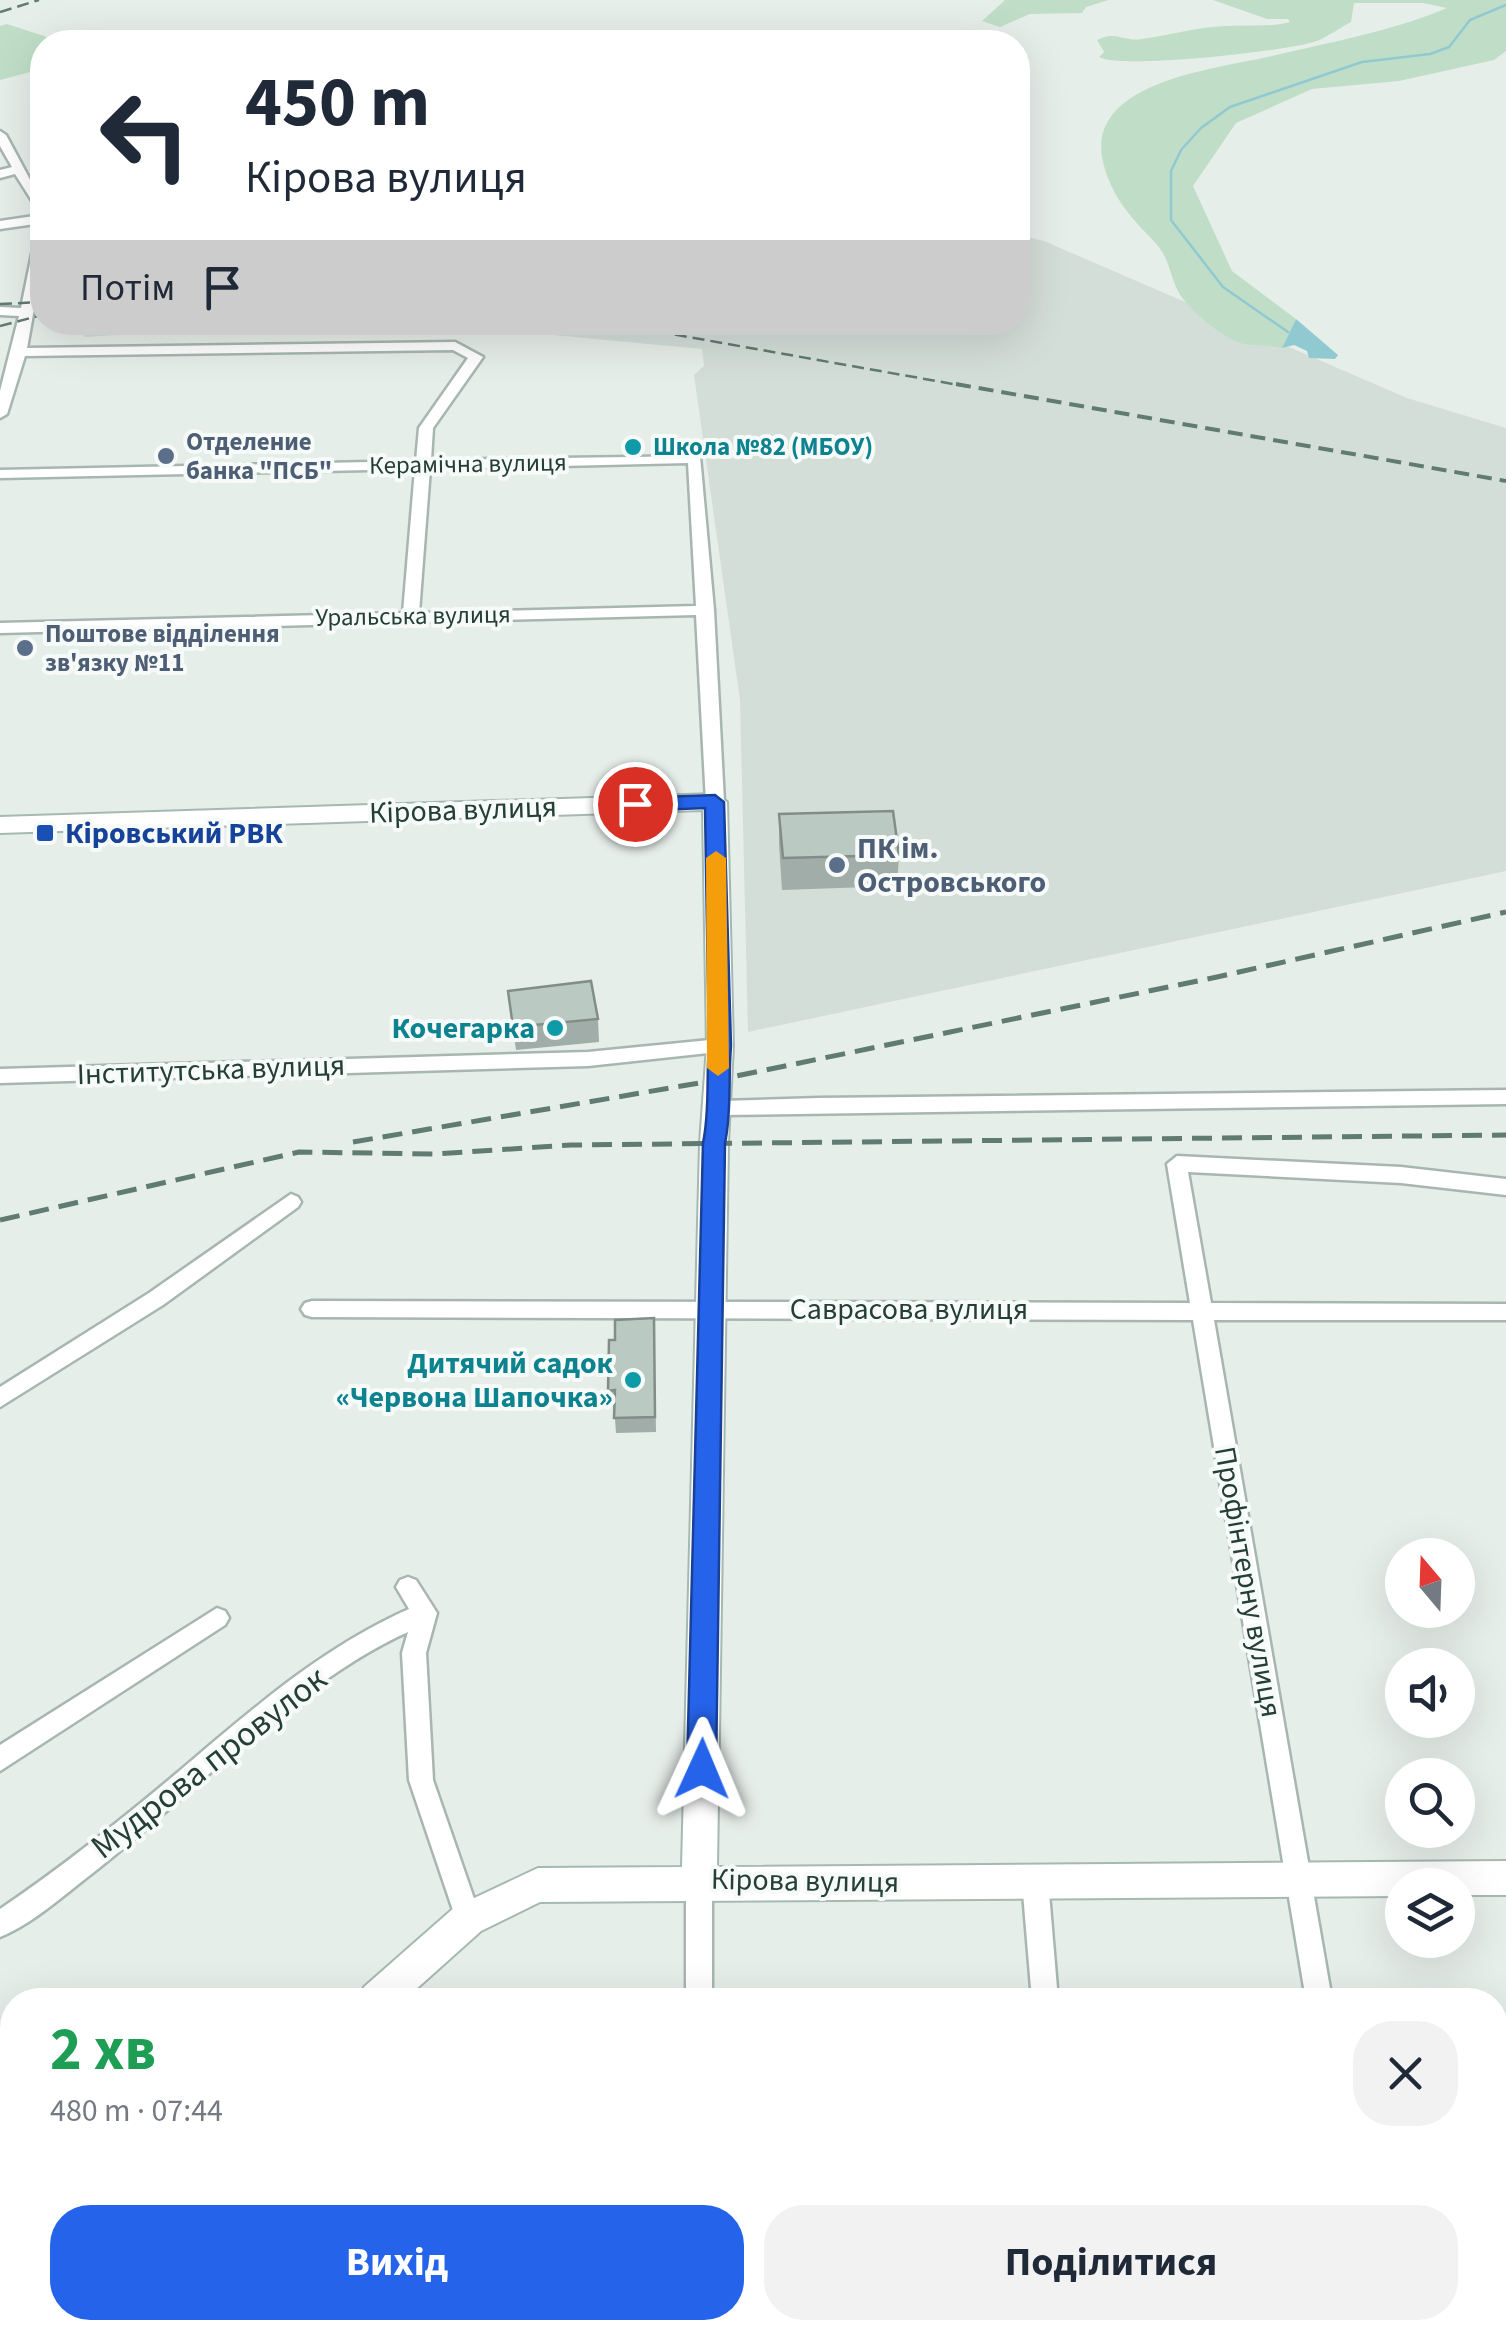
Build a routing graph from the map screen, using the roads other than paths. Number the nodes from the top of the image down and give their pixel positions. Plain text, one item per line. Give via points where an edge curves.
1 (0, 136) edge
2 (20, 169) junction
3 (0, 174) edge
4 (30, 190) edge
5 (30, 218) edge
6 (0, 225) edge
7 (30, 301) edge
8 (0, 311) edge
9 (27, 312) junction
10 (19, 352) junction
11 (0, 414) edge
12 (423, 464) junction
13 (0, 474) edge
14 (706, 610) junction
15 (411, 615) junction
16 (0, 628) edge
17 (715, 802) junction
18 (0, 824) edge
19 (720, 1046) junction
20 (0, 1076) edge
21 (1506, 1097) edge
22 (721, 1108) junction
23 (1506, 1187) edge
24 (291, 1202) dead end
25 (312, 1309) dead end
26 (712, 1309) junction
27 (1201, 1310) junction
28 (1506, 1313) edge
29 (0, 1398) edge
30 (408, 1586) dead end
31 (425, 1612) junction
32 (217, 1618) dead end
33 (0, 1759) edge
34 (1506, 1878) edge
35 (1299, 1880) junction
36 (1035, 1881) junction
37 (699, 1884) junction
38 (468, 1919) junction
39 (0, 1924) edge
40 (394, 1988) edge
41 (699, 1988) edge
42 (1044, 1988) edge
43 (1318, 1988) edge

1 - 2 street
2 - 3 street
2 - 4 street
5 - 6 street
7 - 9 street
8 - 9 street
9 - 10 street
10 - 11 street
10 - 12 street via 454,346 476,356 426,428
12 - 13 street, Керамічна вулиця
12 - 14 street, Керамічна вулиця via 695,460
12 - 15 street
14 - 15 street, Уральська вулиця
14 - 17 street
15 - 16 street, Уральська вулиця
17 - 18 main road, Кірова вулиця
17 - 19 main road, Кірова вулиця
19 - 20 street, Інститутська вулиця via 588,1059
19 - 22 main road, Кірова вулиця
21 - 22 street
22 - 26 main road, Кірова вулиця via 714,1143
23 - 27 street, Профінтерну вулиця via 1402,1174 1176,1164
24 - 29 street via 156,1299
25 - 26 street, Саврасова вулиця
26 - 27 street, Саврасова вулиця
26 - 37 main road, Кірова вулиця
27 - 28 street, Саврасова вулиця
27 - 35 street, Профінтерну вулиця
30 - 31 street
31 - 38 street via 414,1653 422,1780
31 - 39 street, Мудрова провулок via 391,1626 281,1700 145,1816
32 - 33 street
34 - 35 main road, Кірова вулиця
35 - 36 main road, Кірова вулиця
35 - 43 street, Профінтерну вулиця
36 - 37 main road, Кірова вулиця
36 - 42 street
37 - 38 main road via 538,1885
37 - 41 street
38 - 40 main road

